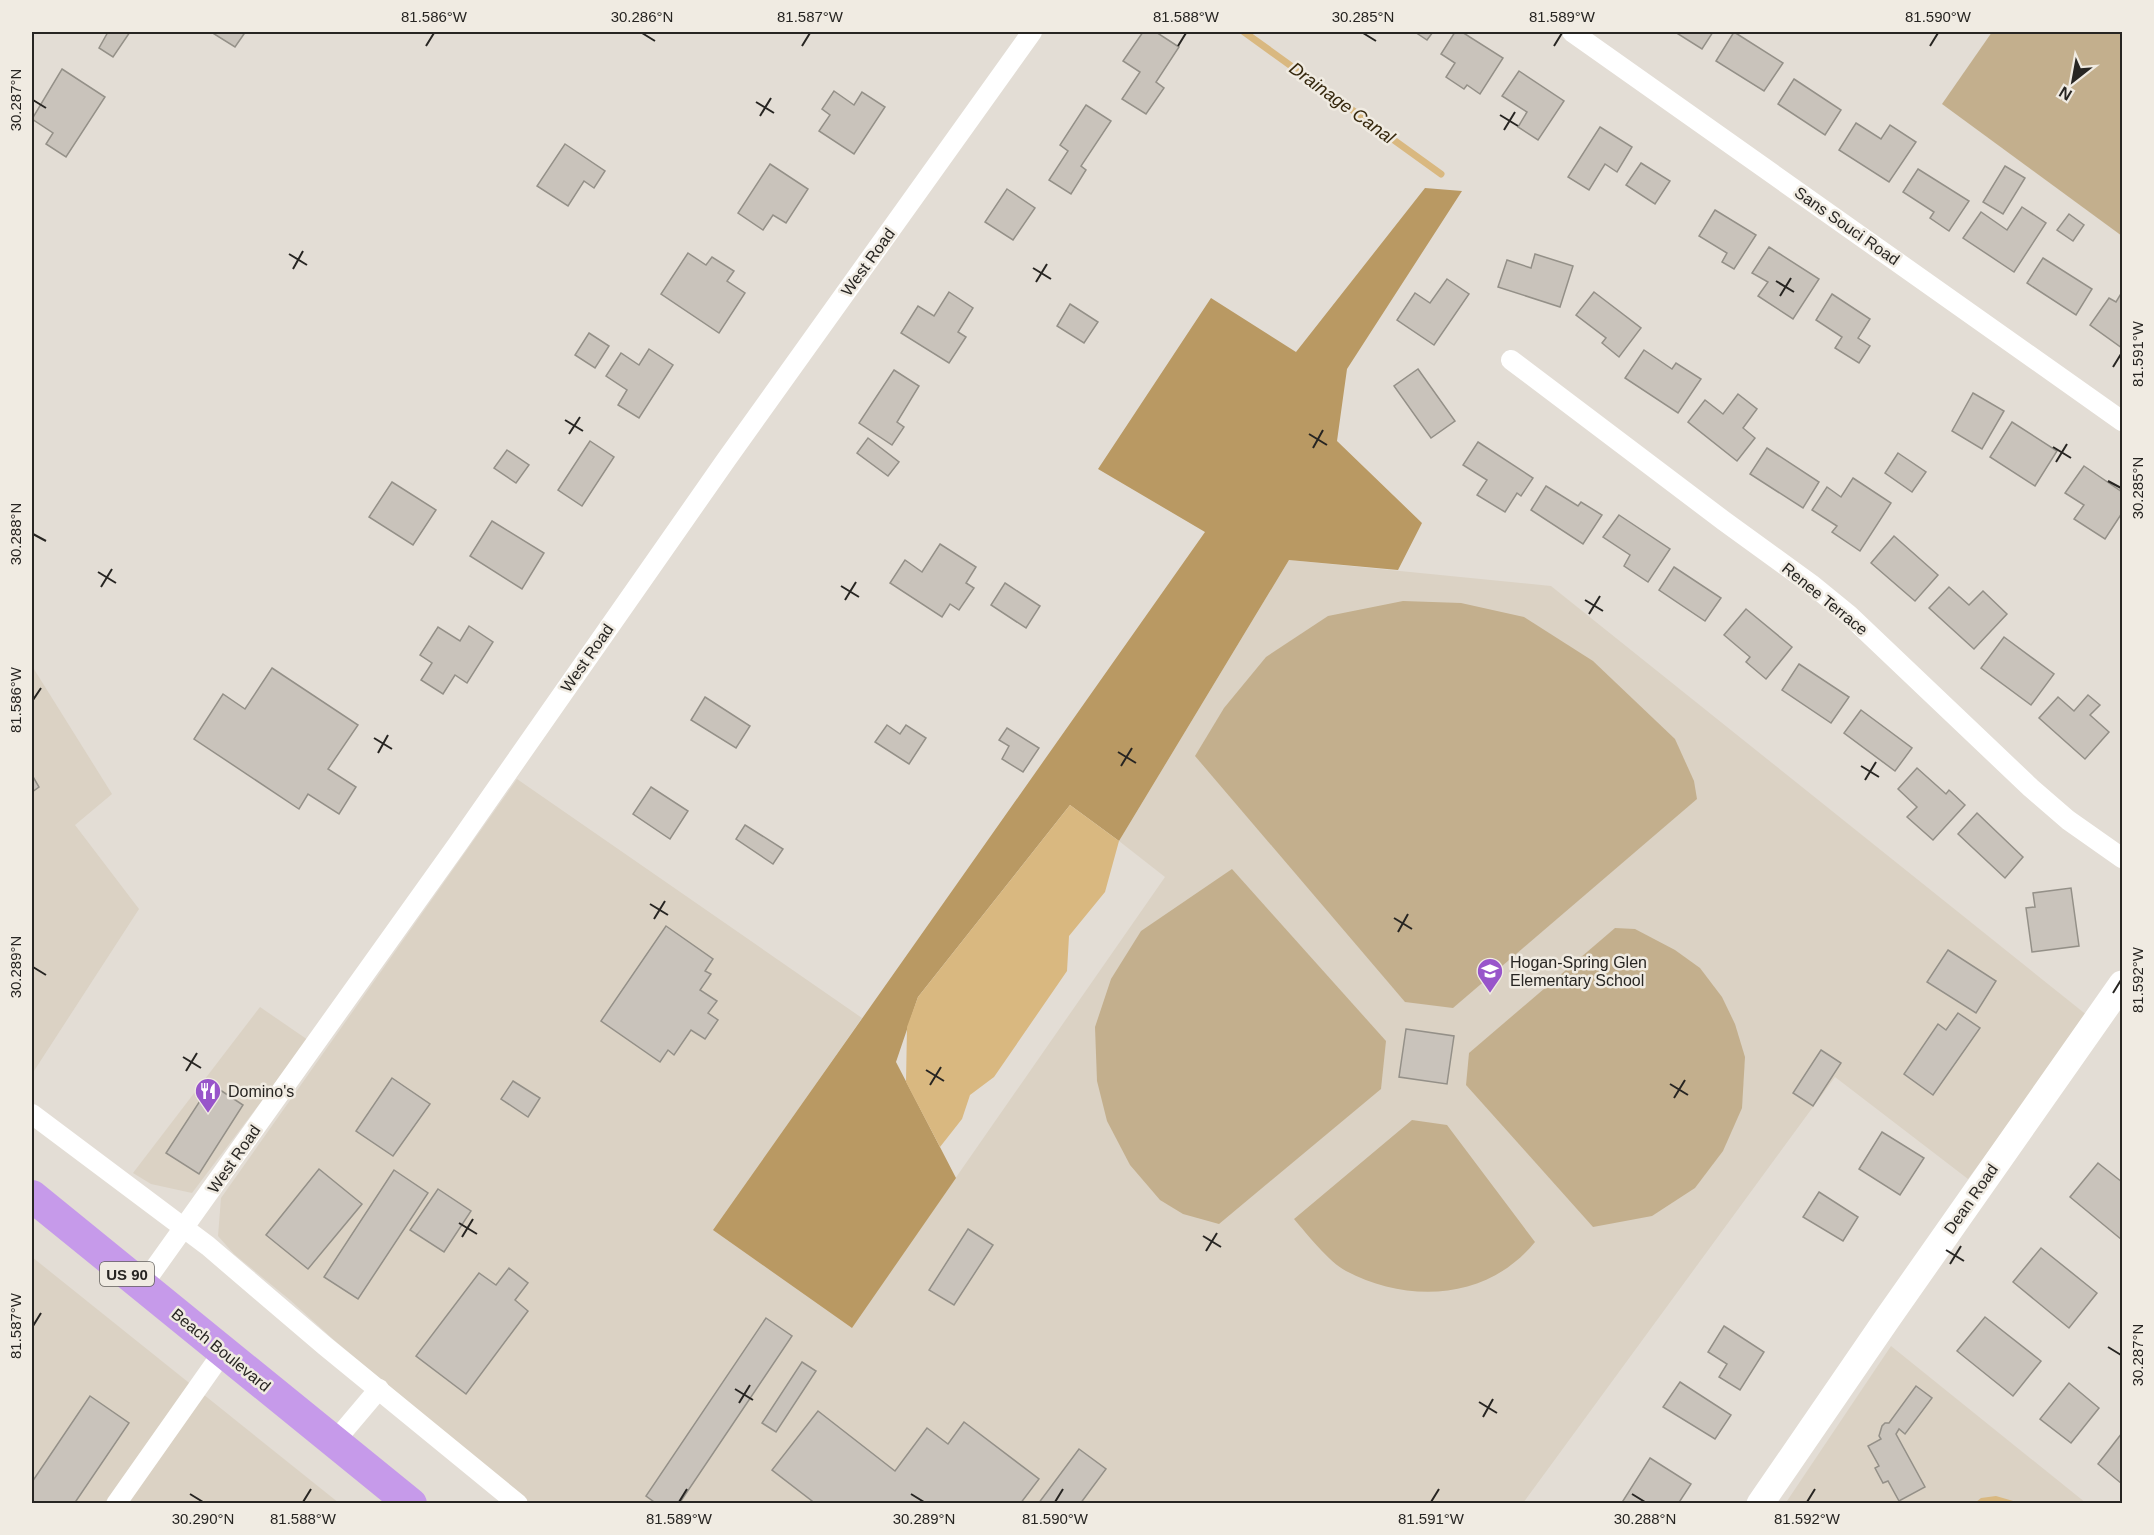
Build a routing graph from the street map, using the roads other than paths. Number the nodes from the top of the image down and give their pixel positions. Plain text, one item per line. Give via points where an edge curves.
1 (1032, 32) edge
2 (1572, 32) edge
3 (1511, 360) dead end
4 (2122, 422) edge
5 (2122, 858) edge
6 (2122, 984) edge
7 (32, 1114) edge
8 (32, 1196) edge
9 (185, 1228) junction
10 (142, 1286) junction
11 (223, 1352) junction
12 (379, 1389) junction
13 (334, 1441) junction
14 (116, 1503) edge
15 (411, 1503) edge
16 (518, 1503) edge
17 (1760, 1503) edge

1 - 9 street, West Road
2 - 4 street, Sans Souci Road
3 - 5 street, Renee Terrace via 1841,609 2031,788
6 - 17 main road, Dean Road
7 - 9 street
8 - 10 highway, Beach Boulevard / US 90
9 - 10 street, West Road
9 - 12 street
10 - 11 highway, Beach Boulevard / US 90
11 - 13 highway, Beach Boulevard / US 90
11 - 14 street
12 - 13 street
12 - 16 street
13 - 15 highway, Beach Boulevard / US 90

